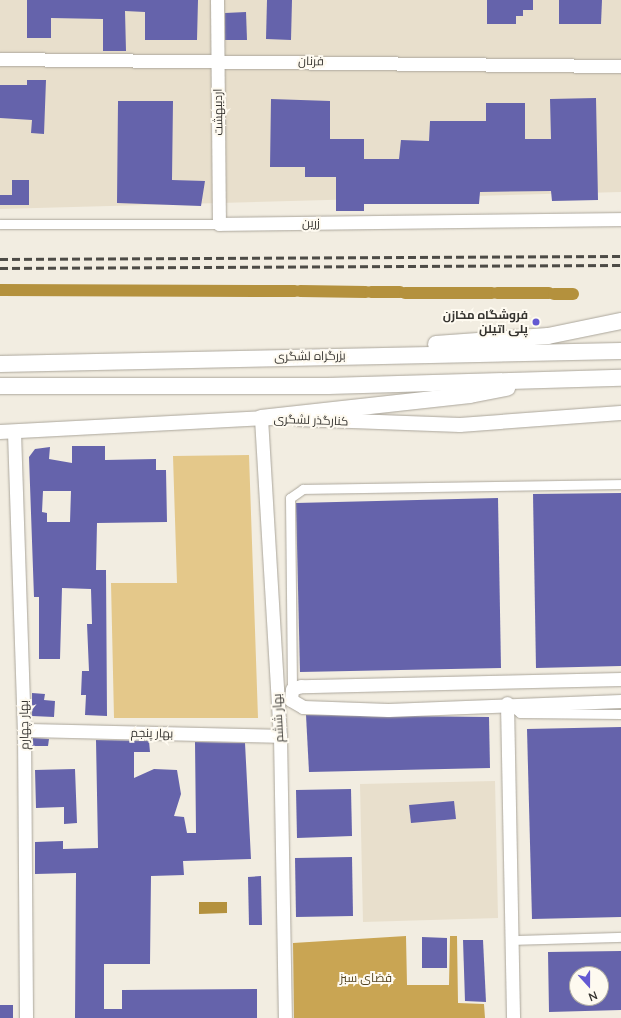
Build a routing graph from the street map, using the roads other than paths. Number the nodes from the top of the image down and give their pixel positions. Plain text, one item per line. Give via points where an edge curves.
1 (217, 0) edge
2 (0, 59) edge
3 (217, 60) junction
4 (621, 66) edge
5 (621, 219) edge
6 (0, 224) edge
7 (219, 224) junction
8 (621, 321) edge
9 (621, 351) edge
10 (386, 354) junction
11 (0, 364) edge
12 (621, 378) edge
13 (564, 379) junction
14 (0, 386) edge
15 (621, 412) edge
16 (260, 418) junction
17 (7, 432) edge
18 (621, 484) edge
19 (621, 679) edge
20 (292, 689) junction
21 (621, 701) edge
22 (507, 703) junction
23 (621, 714) edge
24 (24, 730) junction
25 (280, 736) junction
26 (621, 937) edge
27 (512, 940) junction
28 (26, 1018) edge
29 (285, 1018) edge
30 (513, 1018) edge

1 - 3 street, اردیبهشت
2 - 3 street, فرنان
3 - 4 street, فرنان
3 - 7 street, اردیبهشت
5 - 7 street, زرین
6 - 7 street, زرین
8 - 10 highway via 548,336 433,344
9 - 10 highway, بزرگراه لشگری
10 - 11 highway, بزرگراه لشگری
12 - 13 highway
13 - 14 highway via 328,386
13 - 16 highway via 470,395
15 - 16 main road, کنارگذر لشگری via 460,425
16 - 17 main road, کنارگذر لشگری
16 - 25 street, بهار ششم
17 - 24 street, بهار چهارم
18 - 20 street via 303,489 290,498
19 - 20 street
20 - 22 street via 291,700 302,707 388,710
21 - 22 street
22 - 23 street via 520,713
22 - 27 street
24 - 25 street, بهار پنجم
24 - 28 street, بهار چهارم
25 - 29 street, بهار ششم
26 - 27 street
27 - 30 street

